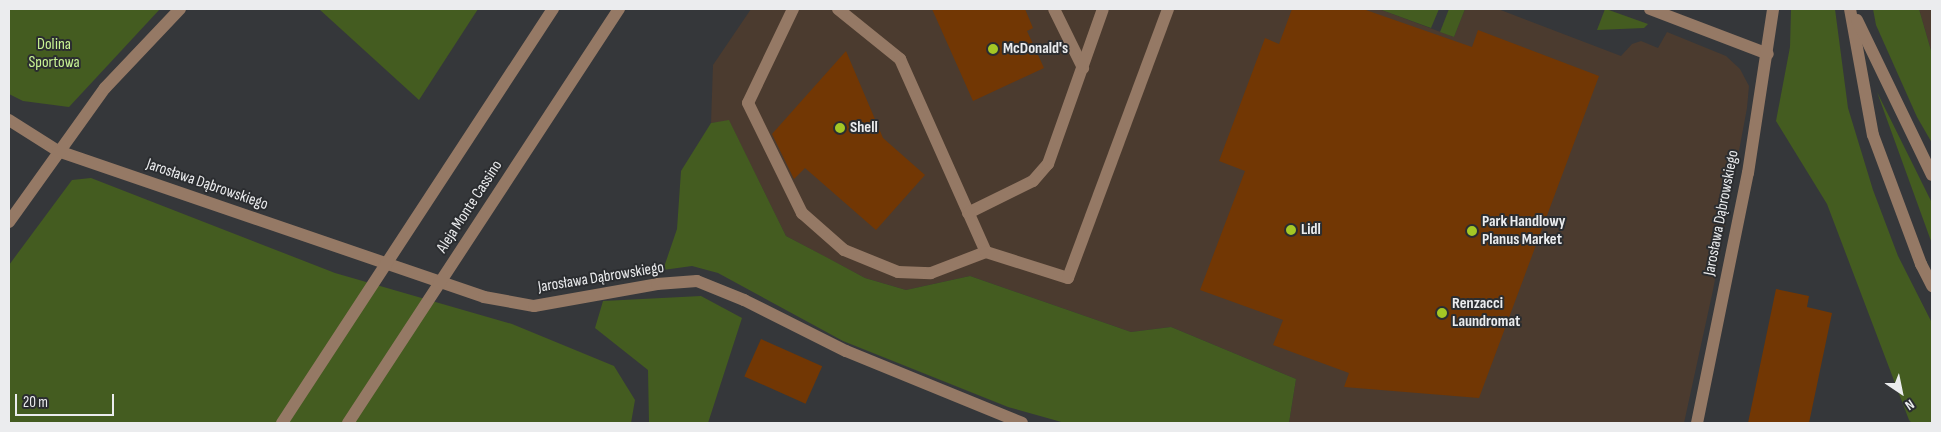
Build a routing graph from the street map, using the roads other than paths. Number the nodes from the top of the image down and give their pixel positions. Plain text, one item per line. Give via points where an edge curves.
1 (180, 9) edge
2 (553, 9) edge
3 (619, 9) edge
4 (793, 9) edge
5 (838, 9) edge
6 (1054, 9) edge
7 (1104, 9) edge
8 (1168, 9) edge
9 (1650, 9) edge
10 (1773, 9) edge
11 (1850, 9) edge
12 (1854, 9) edge
13 (1768, 54) junction
14 (1083, 68) junction
15 (9, 120) edge
16 (58, 151) junction
17 (1932, 175) edge
18 (968, 213) junction
19 (9, 222) edge
20 (986, 252) junction
21 (1932, 286) edge
22 (282, 423) edge
23 (348, 423) edge
24 (1022, 423) edge
25 (1697, 423) edge

1 - 16 street via 105,88
2 - 22 street
3 - 23 street, Aleja Monte Cassino
4 - 20 street via 748,103 802,213 844,250 898,272 931,273
5 - 18 street via 900,59
6 - 14 street
7 - 14 street
8 - 20 street via 1068,278
9 - 13 street
10 - 13 street, Jarosława Dąbrowskiego
11 - 21 street via 1873,135 1920,264
12 - 17 street via 1893,100
13 - 25 street, Jarosława Dąbrowskiego via 1748,173
14 - 18 street via 1048,164 1034,181
15 - 16 street, Jarosława Dąbrowskiego
16 - 19 street
16 - 24 street, Jarosława Dąbrowskiego via 484,297 534,306 657,284 697,281 744,300 846,351
18 - 20 street

